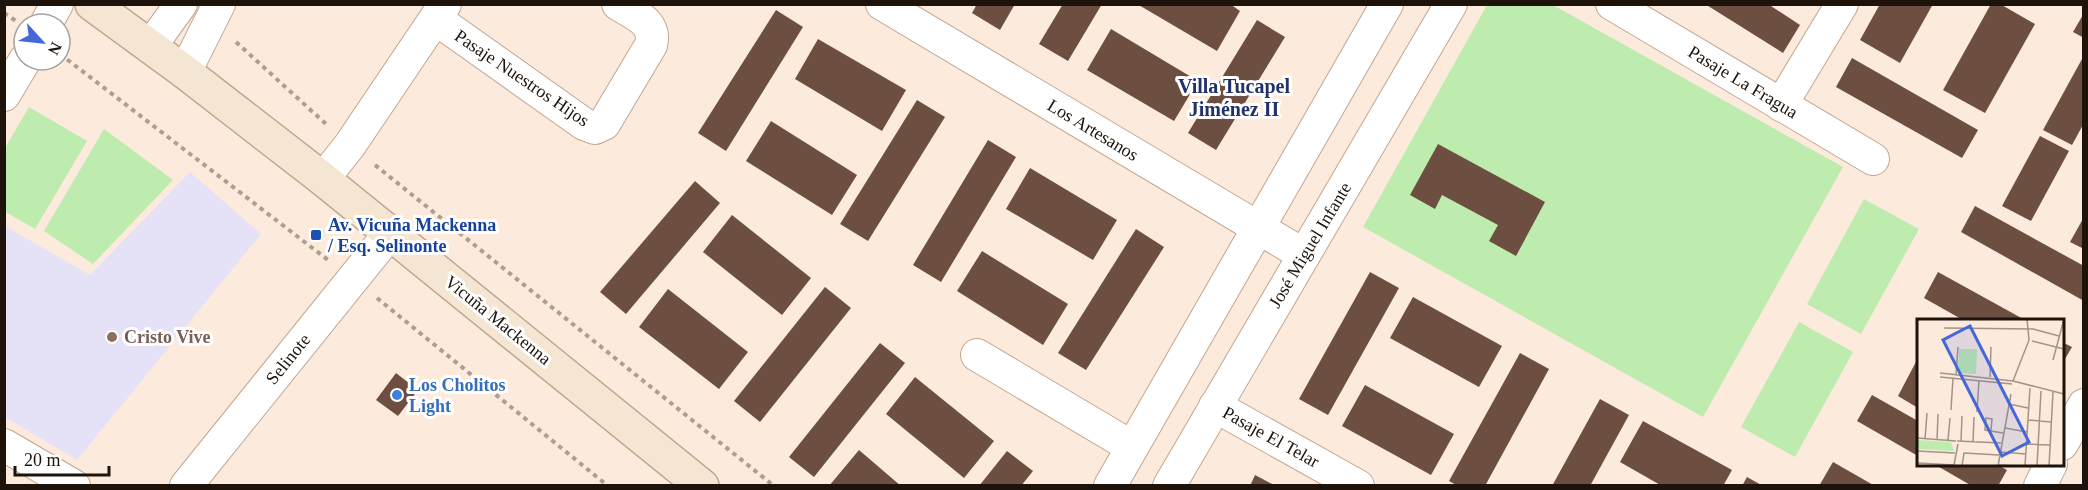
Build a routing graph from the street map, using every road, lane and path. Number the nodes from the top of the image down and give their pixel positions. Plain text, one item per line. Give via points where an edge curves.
1 (92, 4) edge
2 (181, 4) edge
3 (618, 4) edge
4 (882, 4) edge
5 (1387, 4) edge
6 (1451, 4) edge
7 (1612, 4) edge
8 (1842, 4) edge
9 (215, 12) edge
10 (441, 12) edge
11 (150, 47) junction
12 (18, 72) edge
13 (185, 72) junction
14 (4, 95) edge
15 (1781, 105) junction
16 (350, 145) junction
17 (1873, 159) dead end
18 (323, 179) junction
19 (1259, 228) junction
20 (390, 232) junction
21 (1304, 255) junction
22 (977, 355) dead end
23 (2084, 405) edge
24 (1215, 406) junction
25 (2064, 440) edge
26 (4, 445) edge
27 (1132, 447) junction
28 (2050, 466) edge
29 (690, 482) edge
30 (74, 486) edge
31 (186, 486) edge
32 (774, 486) edge
33 (1110, 486) edge
34 (1169, 486) edge
35 (1358, 486) edge
36 (2040, 486) edge

1 - 11 main road, Vicuña Mackenna
2 - 11 street
3 - 10 street, Pasaje Nuestros Hijos via 646,21 653,38 604,124 595,128 584,124
4 - 19 street, Los Artesanos
5 - 19 street
6 - 21 street, José Miguel Infante
7 - 15 street, Pasaje La Fragua
8 - 15 street
9 - 13 street
9 - 16 path
10 - 16 street, Pasaje Nuestros Hijos
11 - 13 main road, Vicuña Mackenna
12 - 14 street
13 - 18 main road, Vicuña Mackenna
15 - 17 street, Pasaje La Fragua
16 - 18 street, Pasaje Nuestros Hijos
16 - 32 path
18 - 20 main road, Vicuña Mackenna
19 - 21 street, Los Artesanos
19 - 27 street
20 - 29 main road, Vicuña Mackenna
20 - 31 street, Selinote
21 - 24 street, José Miguel Infante
22 - 27 street
23 - 25 street
24 - 34 street, José Miguel Infante
24 - 35 street, Pasaje El Telar
26 - 30 street
27 - 33 street
28 - 36 street

